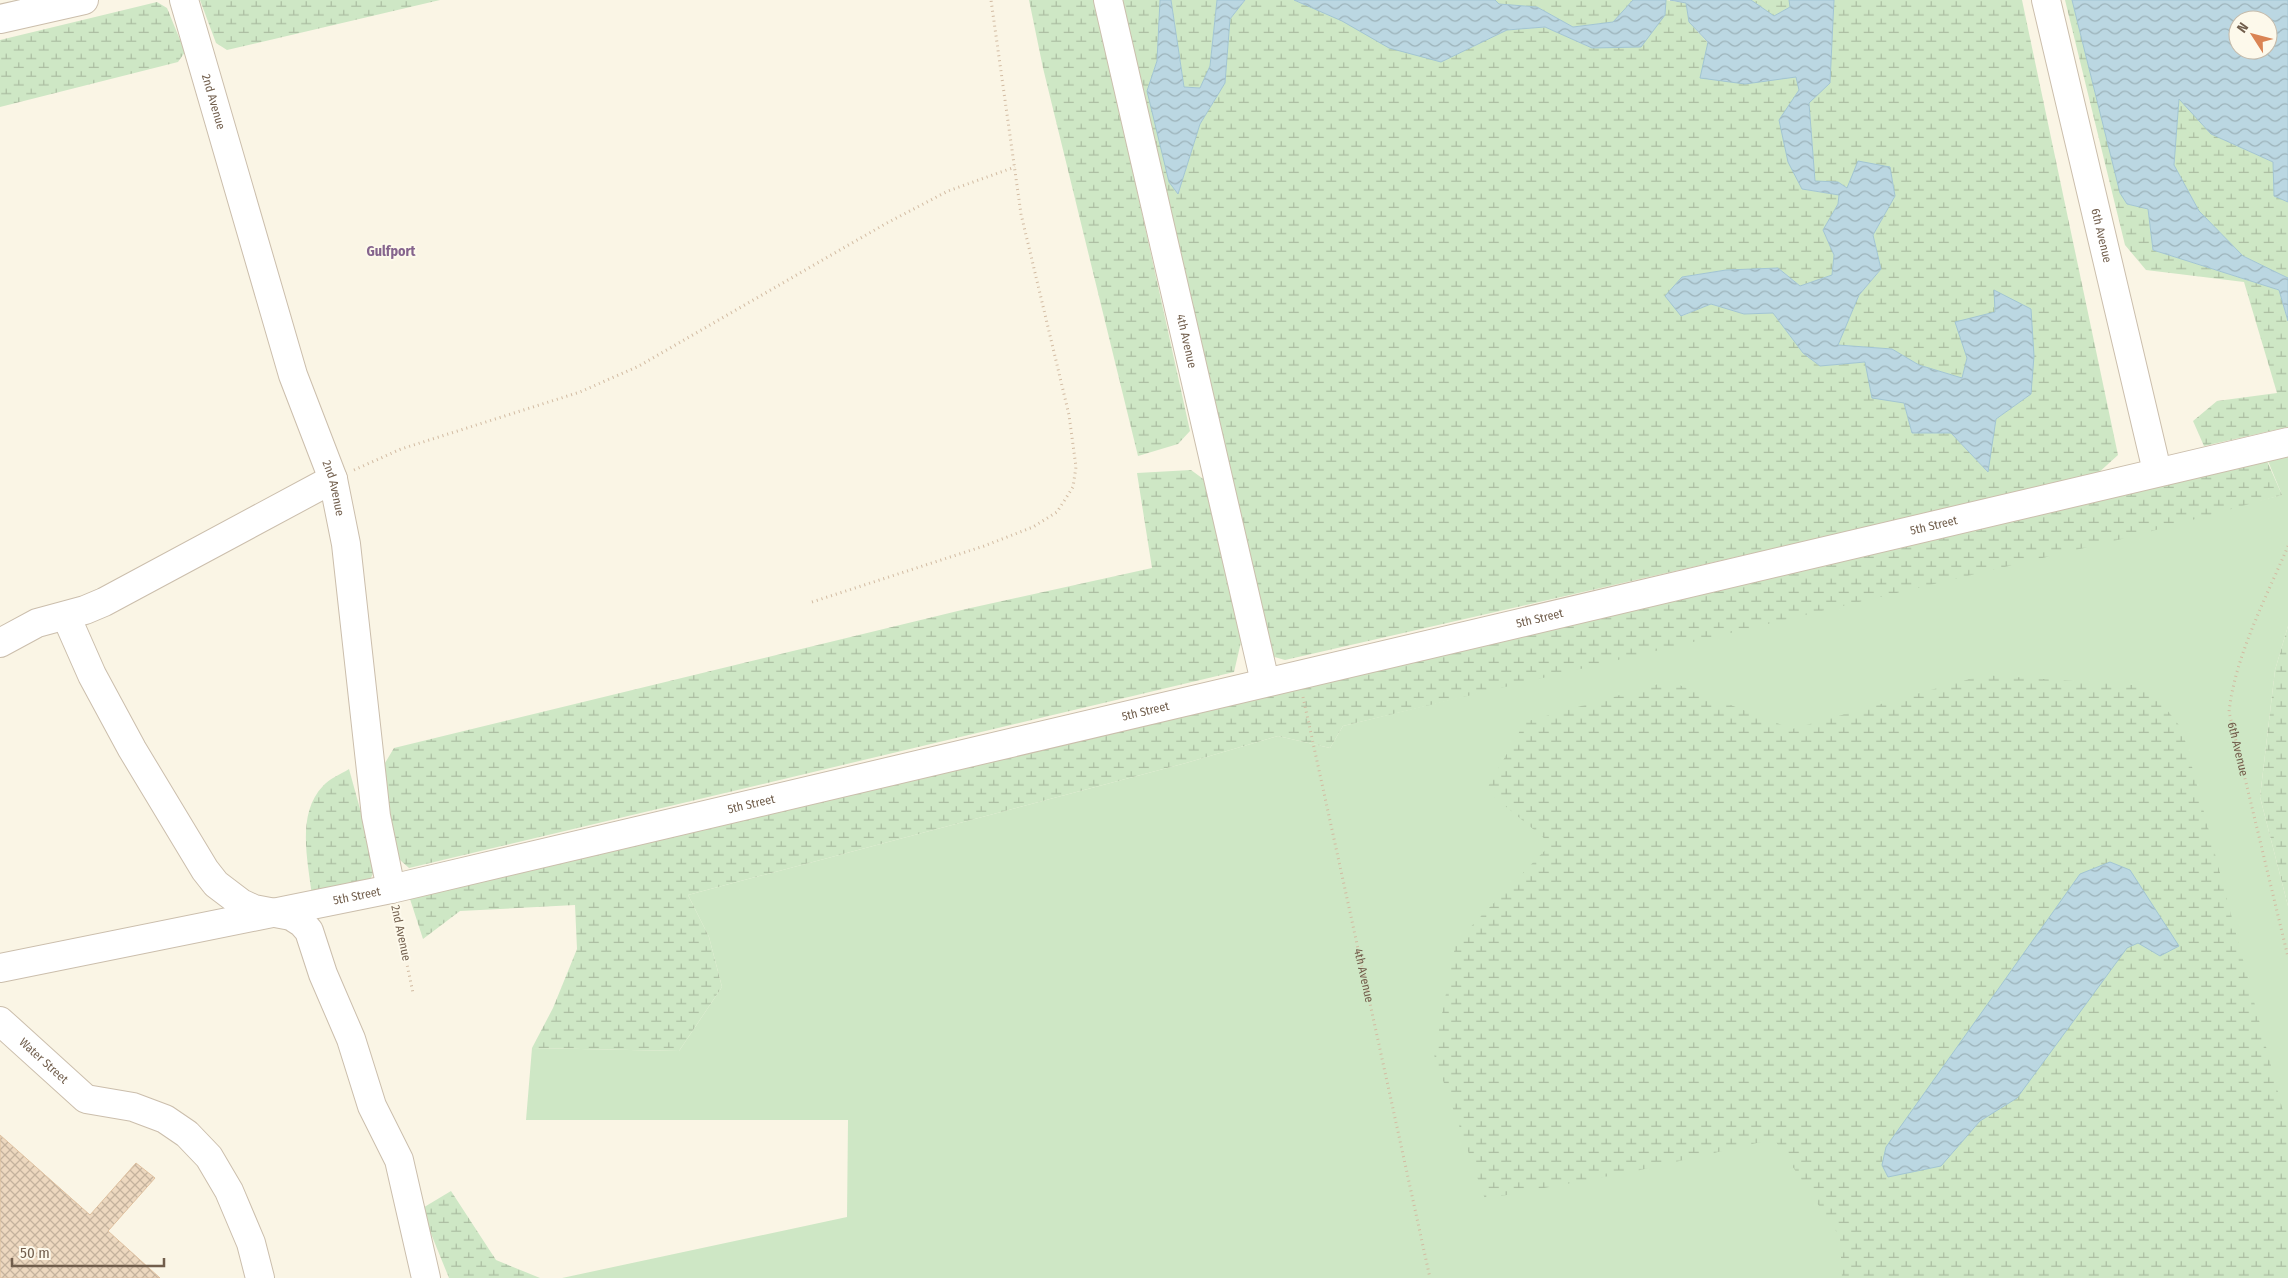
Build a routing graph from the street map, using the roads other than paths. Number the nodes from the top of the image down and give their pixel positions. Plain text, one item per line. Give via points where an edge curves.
1 (84, 0) edge
2 (184, 0) edge
3 (1108, 0) edge
4 (2046, 0) edge
5 (0, 19) edge
6 (2288, 442) edge
7 (2157, 471) junction
8 (333, 479) junction
9 (66, 616) junction
10 (0, 643) edge
11 (1265, 682) junction
12 (391, 889) junction
13 (271, 913) junction
14 (0, 968) edge
15 (0, 1021) edge
16 (260, 1278) edge
17 (426, 1278) edge

1 - 5 street
2 - 8 street, 2nd Avenue via 293,375
3 - 11 street, 4th Avenue
4 - 7 street, 6th Avenue
6 - 7 street, 5th Street
7 - 11 street, 5th Street
8 - 9 street via 104,602
8 - 12 street, 2nd Avenue via 346,544 376,816
9 - 10 street via 37,623
9 - 13 street via 92,675 132,749 205,870 228,894 254,909
11 - 12 street, 5th Street
12 - 13 street, 5th Street
13 - 14 street, 5th Street
13 - 17 street via 291,916 309,931 323,974 351,1039 377,1119 398,1160
15 - 16 street, Water Street via 86,1099 133,1107 165,1119 187,1134 209,1157 229,1191 251,1243

